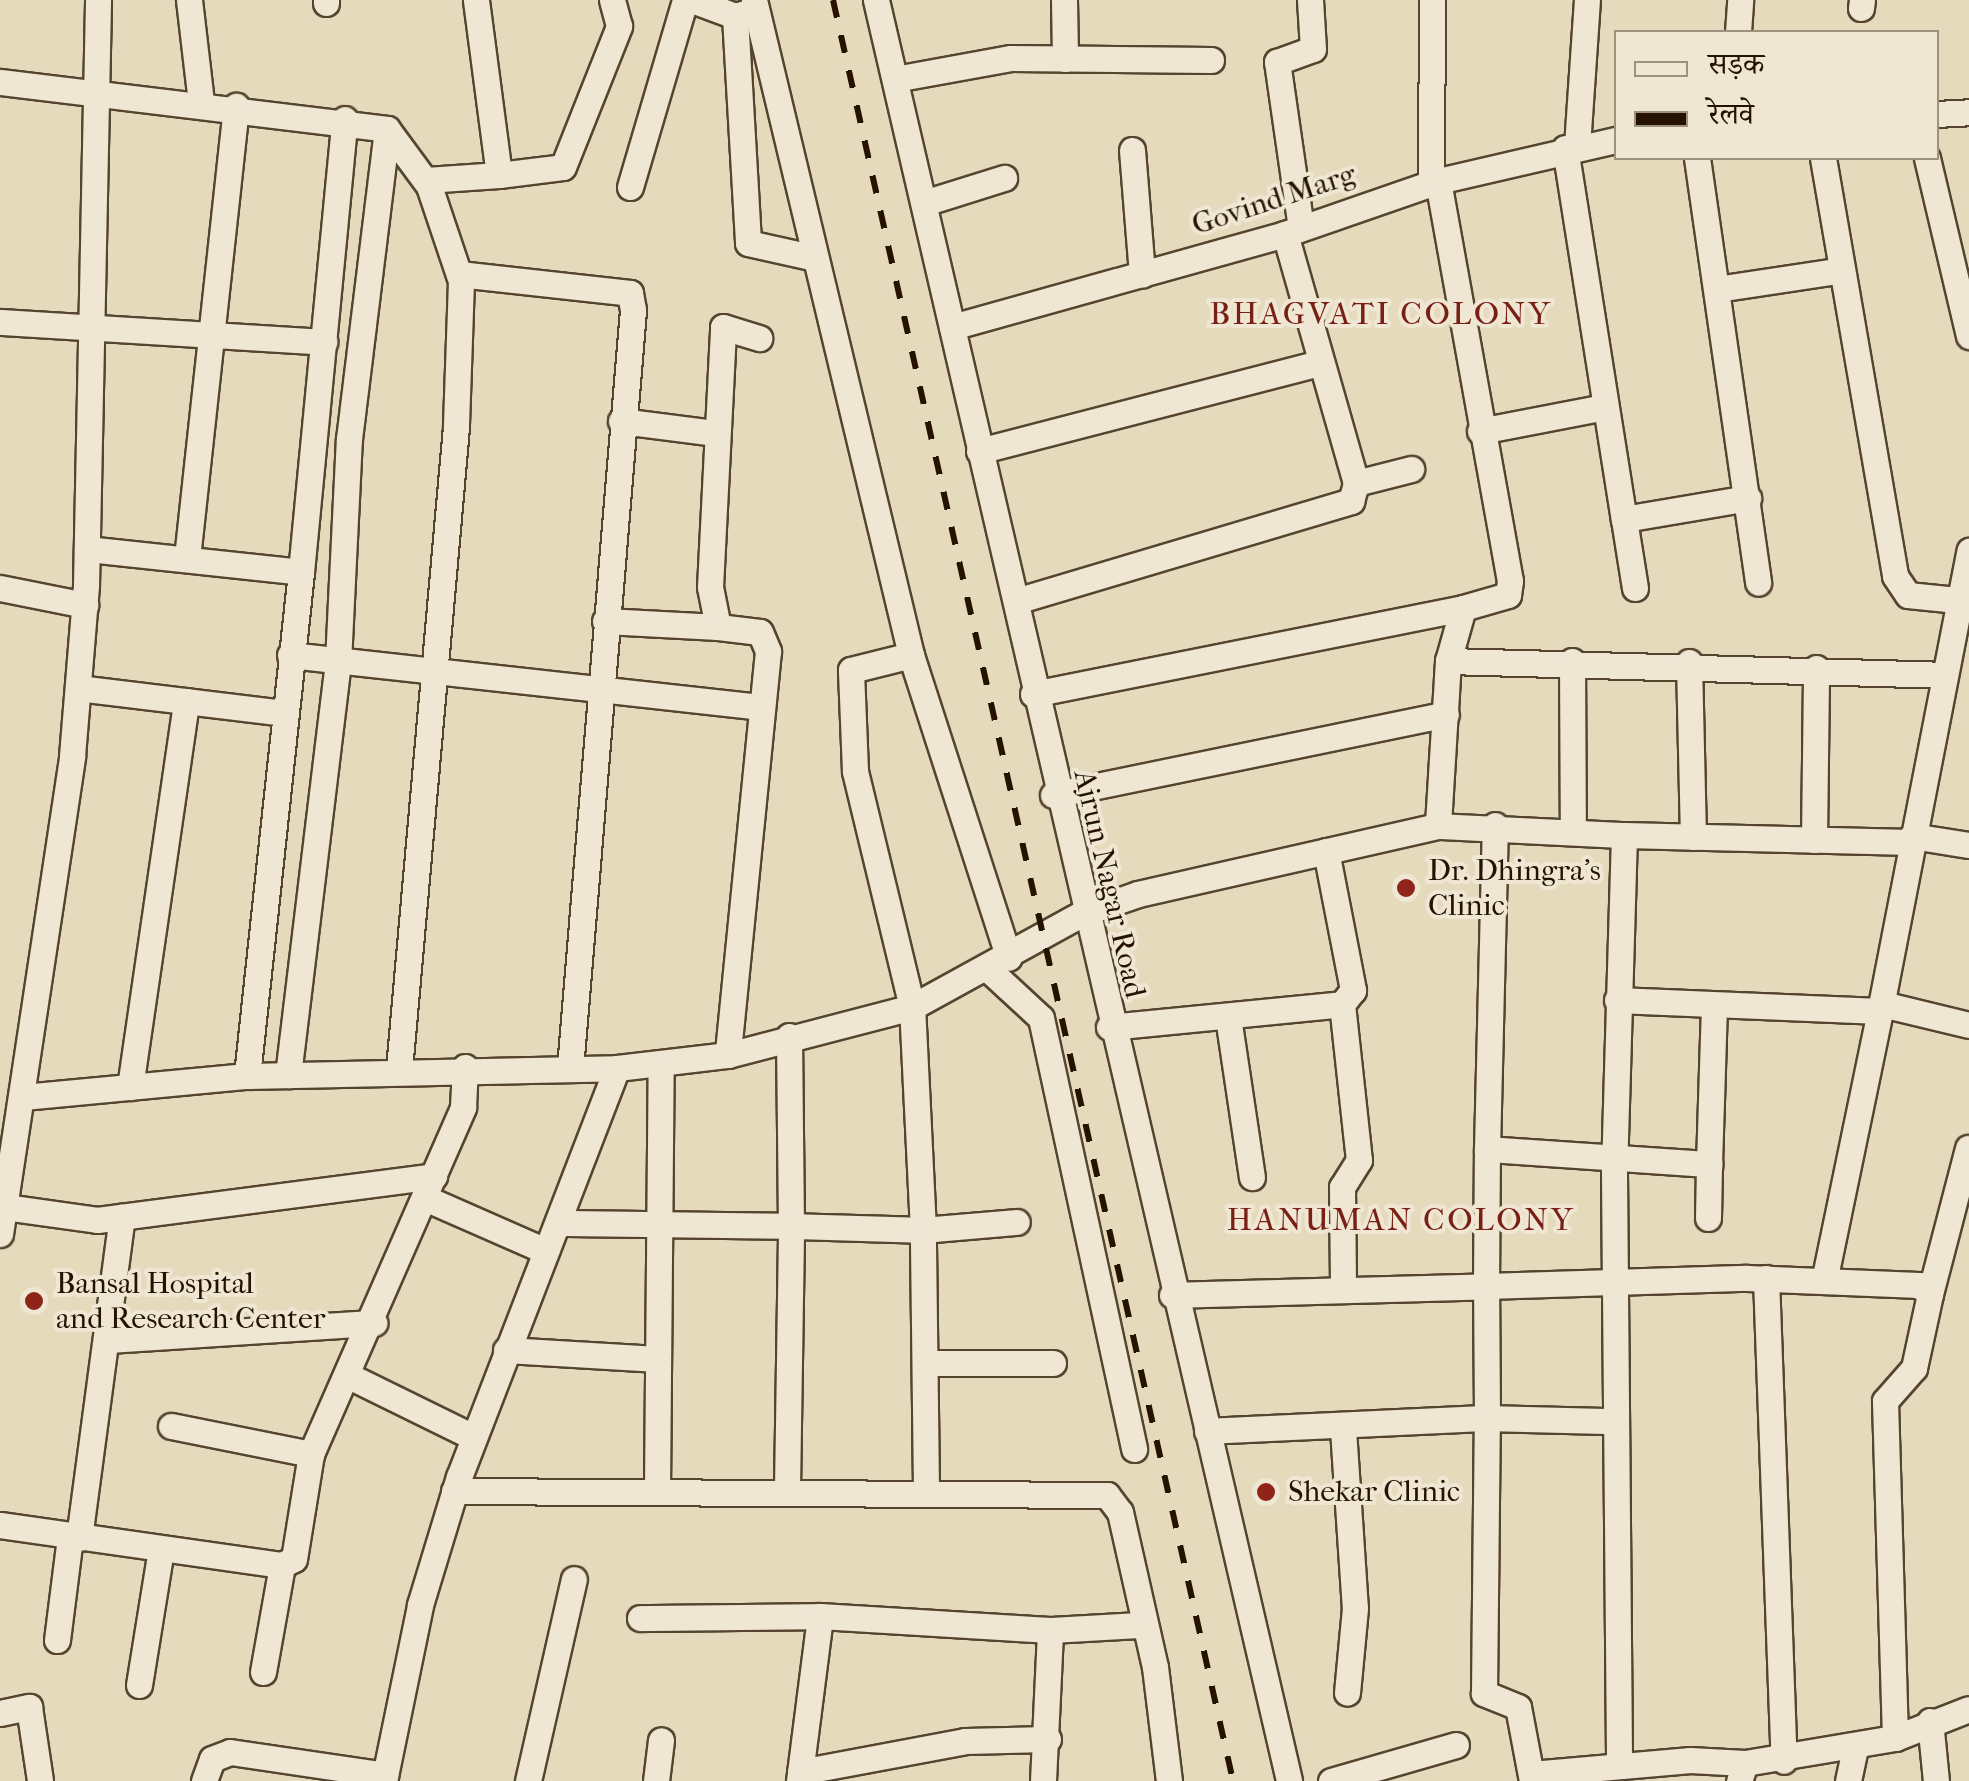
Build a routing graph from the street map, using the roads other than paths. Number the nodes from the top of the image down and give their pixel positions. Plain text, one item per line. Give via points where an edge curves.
1 (98, 0) edge
2 (189, 0) edge
3 (476, 0) edge
4 (612, 0) edge
5 (632, 0) edge
6 (689, 0) edge
7 (876, 0) edge
8 (1064, 0) edge
9 (1310, 0) edge
10 (1432, 0) edge
11 (1587, 0) edge
12 (1740, 0) edge
13 (749, 9) edge
14 (619, 26) junction
15 (1738, 30) edge
16 (1066, 59) junction
17 (1210, 60) dead end
18 (895, 80) junction
19 (0, 82) edge
20 (99, 91) junction
21 (201, 102) junction
22 (236, 106) junction
23 (1969, 112) edge
24 (1939, 114) edge
25 (346, 119) junction
26 (387, 129) junction
27 (1614, 140) edge
28 (1571, 147) junction
29 (1132, 150) dead end
30 (1696, 160) edge
31 (1824, 160) edge
32 (1927, 160) edge
33 (499, 175) junction
34 (1004, 178) dead end
35 (426, 180) junction
36 (1434, 182) junction
37 (630, 187) dead end
38 (924, 203) junction
39 (1293, 231) junction
40 (815, 258) junction
41 (1842, 270) junction
42 (458, 274) junction
43 (1142, 275) junction
44 (1716, 289) junction
45 (0, 322) edge
46 (952, 327) junction
47 (94, 329) junction
48 (210, 336) junction
49 (1969, 336) edge
50 (759, 338) dead end
51 (324, 342) junction
52 (1320, 364) junction
53 (1606, 408) junction
54 (621, 421) junction
55 (1480, 431) junction
56 (715, 433) junction
57 (979, 450) junction
58 (1411, 469) dead end
59 (1356, 483) junction
60 (1748, 498) junction
61 (1624, 519) junction
62 (87, 549) junction
63 (1969, 552) edge
64 (188, 558) junction
65 (301, 572) junction
66 (1758, 583) dead end
67 (0, 588) edge
68 (1636, 588) dead end
69 (1958, 600) junction
70 (1016, 601) junction
71 (84, 604) junction
72 (1463, 608) junction
73 (605, 621) junction
74 (718, 626) junction
75 (1956, 650) edge
76 (911, 655) junction
77 (290, 656) junction
78 (1448, 661) junction
79 (338, 662) junction
80 (1572, 662) junction
81 (1688, 662) junction
82 (1816, 668) junction
83 (440, 674) junction
84 (1940, 674) junction
85 (598, 683) junction
86 (78, 688) junction
87 (1033, 694) junction
88 (186, 701) junction
89 (762, 707) junction
90 (285, 712) junction
91 (1446, 714) junction
92 (1054, 796) junction
93 (1495, 825) junction
94 (1438, 826) junction
95 (1572, 826) junction
96 (1624, 835) junction
97 (1693, 837) junction
98 (1912, 839) junction
99 (1814, 840) junction
100 (1969, 845) edge
101 (1326, 851) junction
102 (1081, 914) junction
103 (998, 964) junction
104 (1617, 1000) junction
105 (1342, 1004) junction
106 (1714, 1005) junction
107 (912, 1006) junction
108 (1881, 1008) junction
109 (1228, 1017) junction
110 (1969, 1024) edge
111 (1109, 1027) junction
112 (789, 1036) junction
113 (728, 1055) junction
114 (661, 1063) junction
115 (465, 1067) junction
116 (570, 1068) junction
117 (617, 1068) junction
118 (399, 1069) junction
119 (247, 1076) junction
120 (288, 1076) junction
121 (130, 1087) junction
122 (24, 1097) junction
123 (1968, 1145) edge
124 (1487, 1149) junction
125 (1614, 1162) junction
126 (1709, 1164) junction
127 (1252, 1177) dead end
128 (430, 1187) junction
129 (122, 1217) junction
130 (1708, 1218) dead end
131 (1017, 1222) dead end
132 (2, 1224) edge
133 (559, 1224) junction
134 (658, 1224) junction
135 (791, 1226) junction
136 (923, 1230) junction
137 (546, 1251) junction
138 (1825, 1277) junction
139 (1766, 1278) junction
140 (1613, 1280) junction
141 (1486, 1286) junction
142 (1342, 1288) junction
143 (1930, 1294) junction
144 (1172, 1295) junction
145 (374, 1323) junction
146 (108, 1340) junction
147 (506, 1350) junction
148 (658, 1359) junction
149 (926, 1363) junction
150 (1052, 1363) dead end
151 (348, 1375) junction
152 (1486, 1418) junction
153 (1613, 1421) junction
154 (171, 1426) dead end
155 (1343, 1428) junction
156 (1207, 1431) junction
157 (473, 1437) junction
158 (1134, 1449) dead end
159 (312, 1454) junction
160 (657, 1489) junction
161 (787, 1489) junction
162 (926, 1489) junction
163 (454, 1491) junction
164 (0, 1525) edge
165 (74, 1537) junction
166 (161, 1549) junction
167 (282, 1565) junction
168 (574, 1578) dead end
169 (820, 1616) junction
170 (640, 1618) dead end
171 (1140, 1625) junction
172 (1050, 1630) junction
173 (57, 1640) dead end
174 (263, 1672) dead end
175 (139, 1685) dead end
176 (1347, 1693) dead end
177 (1969, 1709) edge
178 (0, 1713) edge
179 (1930, 1721) junction
180 (1896, 1738) junction
181 (1048, 1739) junction
182 (662, 1740) dead end
183 (1456, 1745) dead end
184 (1854, 1747) junction
185 (1618, 1761) junction
186 (1784, 1761) junction
187 (1742, 1772) edge
188 (800, 1776) edge
189 (385, 1778) edge
190 (1532, 1778) edge
191 (40, 1781) edge
192 (204, 1781) edge
193 (528, 1781) edge
194 (656, 1781) edge
195 (1043, 1781) edge
196 (1170, 1781) edge
197 (1289, 1781) edge
198 (1331, 1781) edge
199 (1848, 1781) edge
200 (1936, 1781) edge

1 - 20 street
2 - 21 street
3 - 33 street
4 - 14 street
5 - 14 street
6 - 13 street
6 - 37 street
7 - 18 street, Ajrun Nagar Road
8 - 16 street
9 - 39 street via 1312,48 1277,62
10 - 36 street
11 - 28 street
12 - 15 street
13 - 40 street
13 - 40 street via 748,243
14 - 33 street via 563,168
16 - 17 street
16 - 18 street via 1011,58
18 - 38 street, Ajrun Nagar Road
19 - 20 street
20 - 21 street
20 - 47 street
21 - 22 street
22 - 25 street
22 - 48 street
23 - 24 street
25 - 26 street
25 - 51 street
26 - 35 street
26 - 79 street via 350,439
27 - 28 street, Govind Marg
28 - 36 street, Govind Marg
28 - 53 street
29 - 43 street
30 - 44 street
31 - 41 street
32 - 49 street
33 - 35 street
34 - 38 street
35 - 42 street
36 - 39 street, Govind Marg
36 - 55 street
38 - 46 street, Ajrun Nagar Road
39 - 43 street, Govind Marg
39 - 52 street
40 - 76 street
41 - 44 street
41 - 69 street via 1896,576 1908,595
42 - 54 street via 630,293
42 - 83 street
43 - 46 street, Govind Marg
44 - 60 street
45 - 47 street
46 - 57 street, Ajrun Nagar Road
47 - 48 street
47 - 62 street
48 - 51 street
48 - 64 street
50 - 56 street via 723,328
51 - 65 street
52 - 57 street
52 - 59 street
53 - 55 street
53 - 61 street
54 - 56 street
54 - 73 street
55 - 72 street via 1510,581 1508,595
56 - 74 street
57 - 70 street, Ajrun Nagar Road
58 - 59 street
59 - 70 street via 1340,512
60 - 61 street
60 - 66 street
61 - 68 street
62 - 64 street
62 - 71 street
63 - 69 street
64 - 65 street
65 - 77 street
67 - 71 street
69 - 75 street
70 - 87 street, Ajrun Nagar Road
71 - 86 street
72 - 78 street
72 - 87 street
73 - 74 street
73 - 85 street
74 - 89 street via 760,632 768,652
75 - 84 street
76 - 103 street
76 - 107 street via 851,670 856,770
77 - 79 street
77 - 90 street
78 - 80 street
78 - 91 street
79 - 83 street
79 - 120 street
80 - 81 street
80 - 95 street
81 - 82 street
81 - 97 street
82 - 84 street
82 - 99 street
83 - 85 street
83 - 118 street
84 - 98 street
85 - 89 street
85 - 116 street
86 - 88 street
86 - 122 street
87 - 92 street, Ajrun Nagar Road
88 - 90 street
88 - 121 street
89 - 113 street
90 - 119 street
91 - 92 street
91 - 94 street
92 - 102 street, Ajrun Nagar Road
93 - 94 street
93 - 95 street
93 - 124 street
94 - 101 street
95 - 96 street
96 - 97 street
96 - 104 street
97 - 99 street
98 - 99 street
98 - 100 street
98 - 108 street
101 - 102 street
101 - 105 street via 1353,990
102 - 103 street
102 - 111 street, Ajrun Nagar Road
103 - 107 street
103 - 158 street via 1040,1018
104 - 106 street
104 - 125 street
105 - 109 street
105 - 142 street via 1359,1160 1342,1188
106 - 108 street
106 - 126 street
107 - 112 street
107 - 136 street
108 - 110 street
108 - 138 street
109 - 111 street
109 - 127 street
111 - 144 street, Ajrun Nagar Road
112 - 113 street
112 - 135 street
113 - 114 street
114 - 117 street
114 - 134 street
115 - 116 street
115 - 118 street
115 - 128 street via 462,1106
116 - 117 street
117 - 133 street
118 - 120 street
119 - 120 street
119 - 121 street
121 - 122 street
122 - 132 street
123 - 143 street
124 - 125 street
124 - 141 street
125 - 126 street
125 - 140 street
126 - 130 street
128 - 129 street
128 - 137 street
128 - 145 street
129 - 132 street
129 - 146 street
131 - 136 street
133 - 134 street
133 - 137 street
134 - 135 street
134 - 148 street
135 - 136 street
135 - 161 street
136 - 149 street
137 - 147 street
138 - 139 street
138 - 143 street
139 - 140 street
139 - 186 street
140 - 141 street
140 - 153 street
141 - 142 street
141 - 152 street
142 - 144 street
143 - 180 street via 1914,1368 1884,1401
144 - 156 street, Ajrun Nagar Road
145 - 146 street
145 - 151 street
146 - 165 street
147 - 148 street
147 - 157 street
148 - 160 street
149 - 150 street
149 - 162 street
151 - 157 street
151 - 159 street
152 - 153 street
152 - 155 street
152 - 190 street via 1484,1693 1518,1707
153 - 185 street
154 - 159 street
155 - 156 street
155 - 176 street via 1355,1608
156 - 197 street, Ajrun Nagar Road
157 - 163 street
159 - 167 street via 294,1559
160 - 161 street
160 - 163 street
161 - 162 street
162 - 171 street via 1107,1495 1120,1512
163 - 189 street
164 - 165 street
165 - 166 street
165 - 173 street
166 - 167 street
166 - 175 street
167 - 174 street
168 - 193 street
169 - 170 street
169 - 172 street
169 - 188 street
171 - 172 street
171 - 196 street via 1155,1668
172 - 181 street
177 - 179 street
178 - 191 street via 29,1707
179 - 180 street
179 - 200 street
180 - 184 street
181 - 188 street via 965,1741
181 - 195 street
182 - 194 street
183 - 198 street
184 - 186 street
184 - 199 street
185 - 187 street
185 - 190 street
186 - 187 street
189 - 192 street via 230,1752 212,1758

